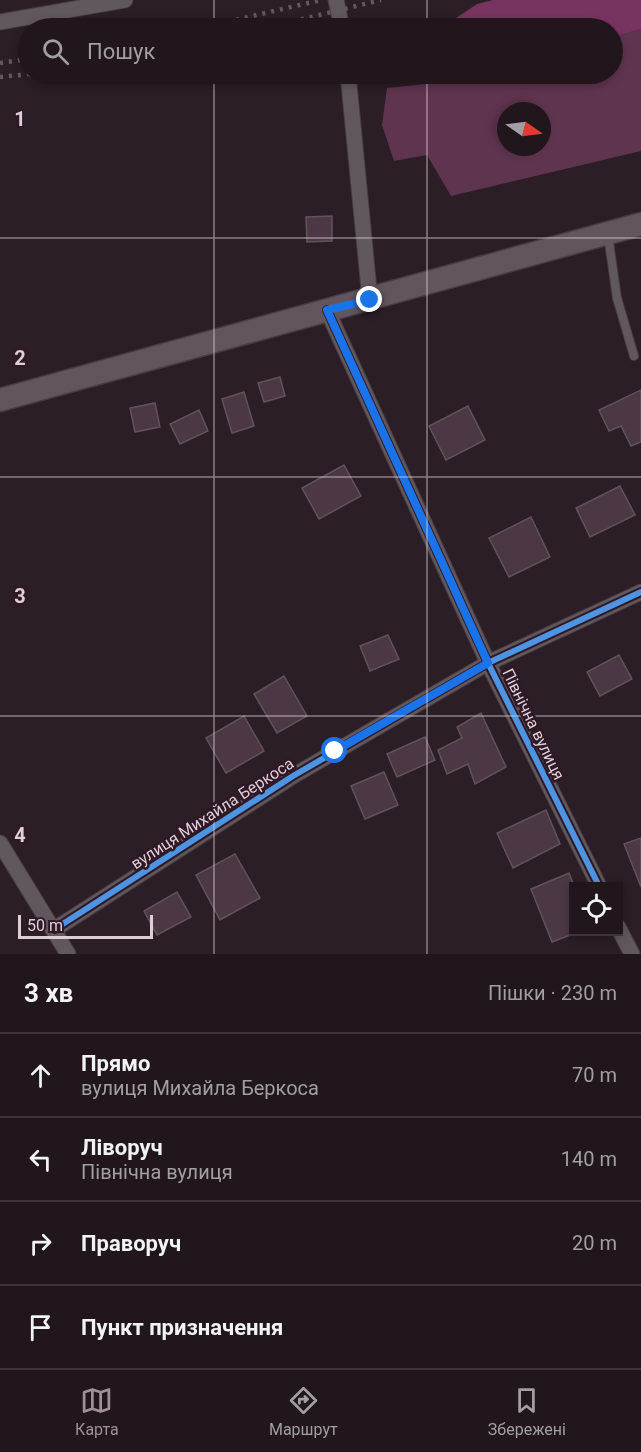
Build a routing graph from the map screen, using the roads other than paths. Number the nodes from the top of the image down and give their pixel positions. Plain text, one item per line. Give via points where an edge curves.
1 (125, 0) edge
2 (336, 0) edge
3 (90, 3) edge
4 (18, 18) edge
5 (19, 18) edge
6 (340, 18) edge
7 (0, 22) edge
8 (349, 84) edge
9 (641, 224) edge
10 (608, 233) junction
11 (370, 300) junction
12 (327, 310) junction
13 (634, 356) dead end
14 (0, 400) edge
15 (641, 592) edge
16 (488, 663) junction
17 (0, 843) edge
18 (597, 882) edge
19 (55, 929) junction
20 (623, 936) edge
21 (68, 954) edge
22 (632, 954) edge

1 - 3 street
2 - 6 street
3 - 5 street
4 - 7 street
8 - 11 street
9 - 10 main road
10 - 11 main road
10 - 13 lane via 617,298
11 - 12 main road
12 - 14 main road
12 - 16 street, Північна вулиця
15 - 16 street, вулиця Михайла Беркоса
16 - 18 street, Північна вулиця
16 - 19 street, вулиця Михайла Беркоса via 293,776
17 - 19 street
19 - 21 street
20 - 22 street

